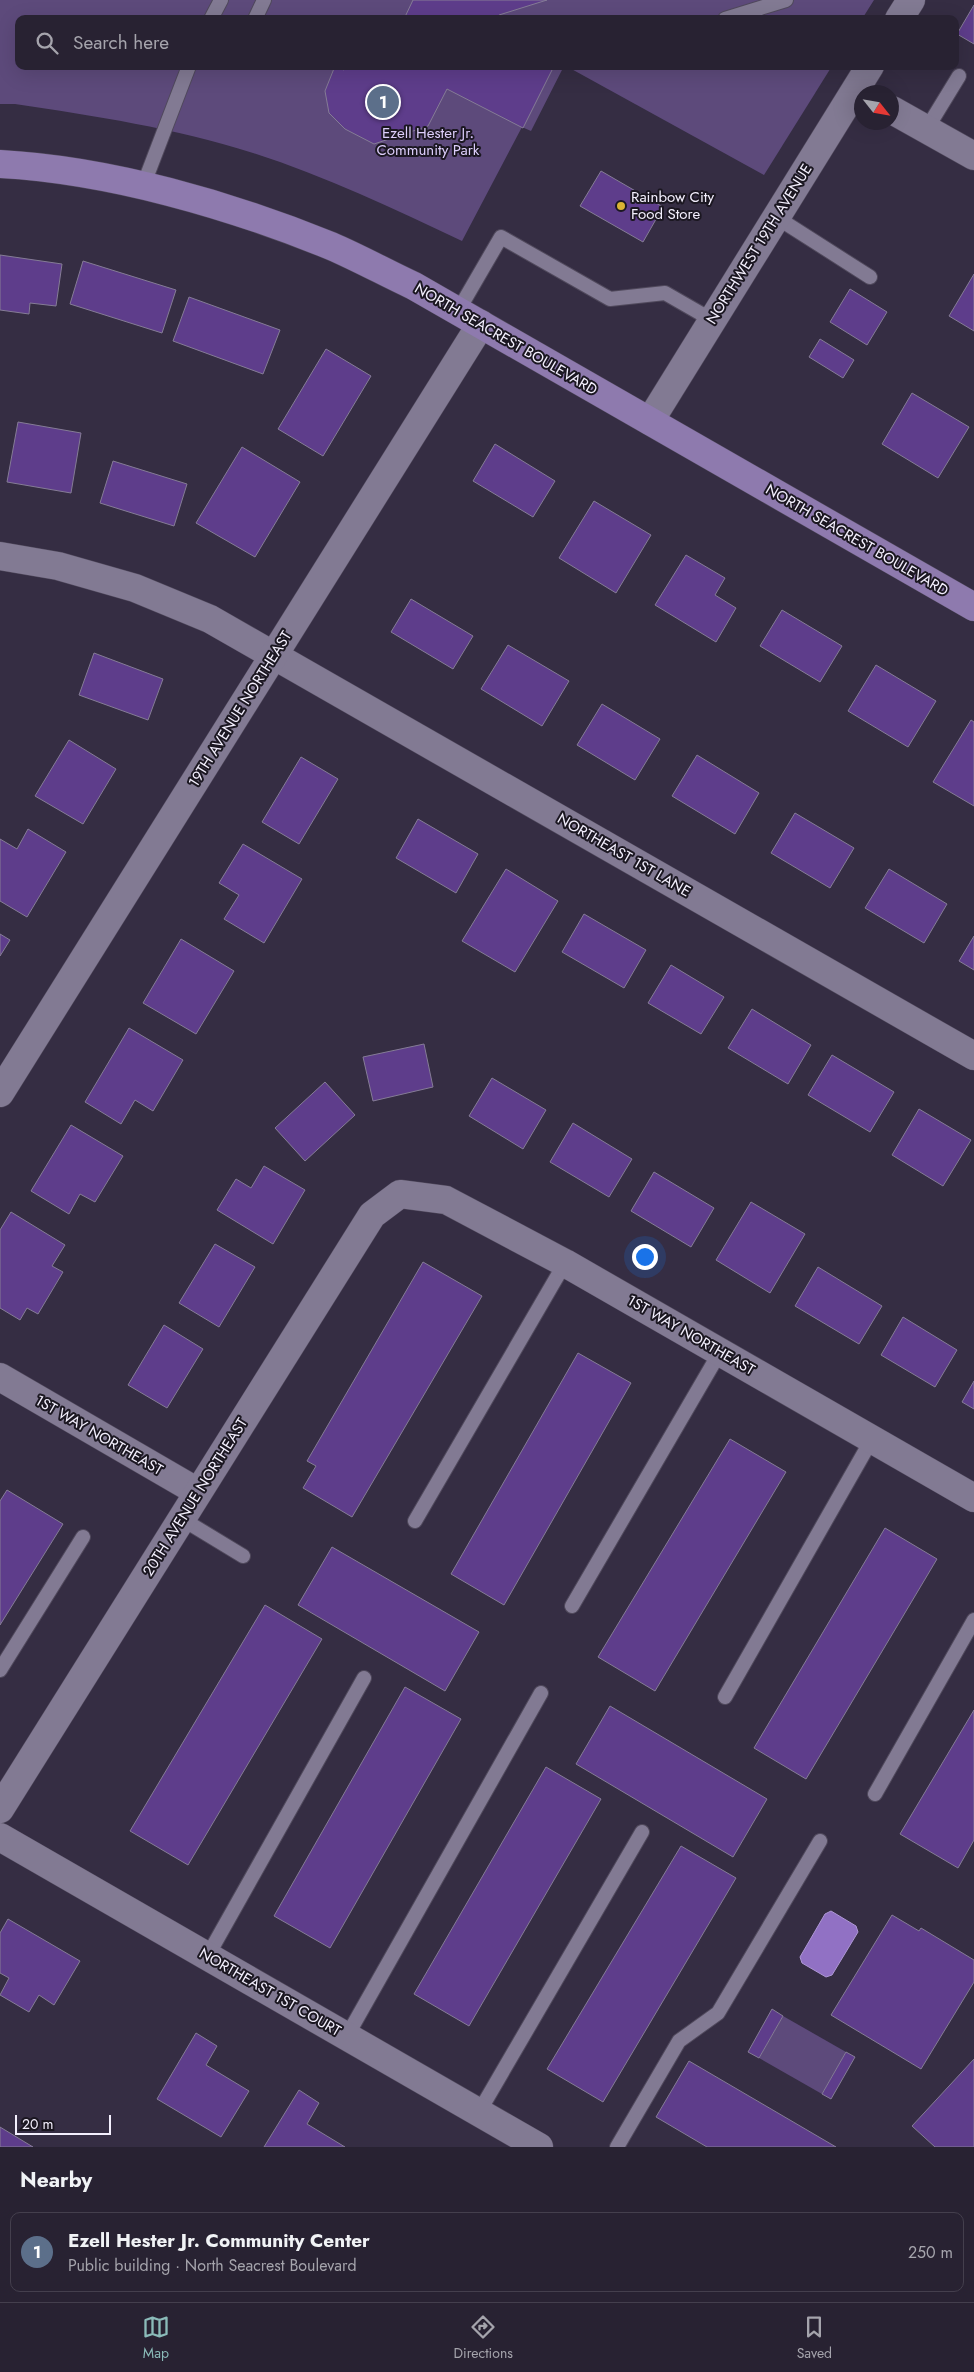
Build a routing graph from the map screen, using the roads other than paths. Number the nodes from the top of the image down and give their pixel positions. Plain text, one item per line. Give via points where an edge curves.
1 (221, 0) edge
2 (264, 0) edge
3 (786, 0) edge
4 (911, 0) edge
5 (762, 4) edge
6 (213, 15) edge
7 (257, 15) edge
8 (735, 15) edge
9 (902, 15) edge
10 (868, 70) edge
11 (186, 73) edge
12 (959, 76) dead end
13 (861, 85) edge
14 (854, 98) edge
15 (899, 114) edge
16 (926, 130) junction
17 (974, 156) edge
18 (0, 164) edge
19 (143, 186) junction
20 (776, 217) junction
21 (870, 277) dead end
22 (458, 311) junction
23 (712, 320) junction
24 (481, 324) junction
25 (650, 421) junction
26 (0, 556) edge
27 (974, 607) edge
28 (274, 654) junction
29 (974, 1056) edge
30 (0, 1093) edge
31 (400, 1194) joint
32 (565, 1263) junction
33 (720, 1352) junction
34 (0, 1377) edge
35 (872, 1439) junction
36 (198, 1492) junction
37 (974, 1498) edge
38 (182, 1519) junction
39 (415, 1521) dead end
40 (83, 1537) dead end
41 (243, 1556) dead end
42 (572, 1606) dead end
43 (974, 1620) edge
44 (0, 1670) edge
45 (364, 1678) dead end
46 (541, 1692) dead end
47 (725, 1697) dead end
48 (875, 1794) dead end
49 (2, 1799) edge
50 (642, 1832) dead end
51 (0, 1837) edge
52 (820, 1841) dead end
53 (208, 1956) junction
54 (347, 2036) junction
55 (479, 2112) junction
56 (539, 2147) edge
57 (617, 2147) edge

1 - 6 lane
2 - 7 lane
3 - 5 lane
4 - 9 street
5 - 8 lane
10 - 13 street, NORTHWEST 19TH AVENUE
11 - 19 lane
12 - 16 lane
14 - 20 street, NORTHWEST 19TH AVENUE
15 - 16 street
16 - 17 street
18 - 19 street, NORTH SEACREST BOULEVARD via 97,176
19 - 22 street, NORTH SEACREST BOULEVARD via 249,215 333,247
20 - 21 lane
20 - 23 street, NORTHWEST 19TH AVENUE
22 - 23 lane via 501,237 610,299 665,293
22 - 24 street, NORTH SEACREST BOULEVARD
23 - 25 street, NORTHWEST 19TH AVENUE
24 - 25 street, NORTH SEACREST BOULEVARD
24 - 28 street, 19TH AVENUE NORTHEAST
25 - 27 street, NORTH SEACREST BOULEVARD
26 - 28 street, NORTHEAST 1ST LANE via 58,566 135,588 210,619
28 - 29 street, NORTHEAST 1ST LANE
28 - 30 street, 19TH AVENUE NORTHEAST
31 - 32 street, 1ST WAY NORTHEAST via 446,1200
31 - 36 street, 20TH AVENUE NORTHEAST via 372,1215
32 - 33 street, 1ST WAY NORTHEAST
32 - 39 lane
33 - 35 street, 1ST WAY NORTHEAST
33 - 42 lane
34 - 36 street, 1ST WAY NORTHEAST
35 - 37 street, 1ST WAY NORTHEAST
35 - 47 lane
36 - 38 street, 20TH AVENUE NORTHEAST
38 - 41 lane
38 - 49 street, 20TH AVENUE NORTHEAST
40 - 44 lane
43 - 48 lane
45 - 53 lane
46 - 54 lane
50 - 55 lane
51 - 53 street, NORTHEAST 1ST COURT
52 - 57 lane via 718,2013 679,2041
53 - 54 street, NORTHEAST 1ST COURT
54 - 55 street, NORTHEAST 1ST COURT
55 - 56 street, NORTHEAST 1ST COURT

